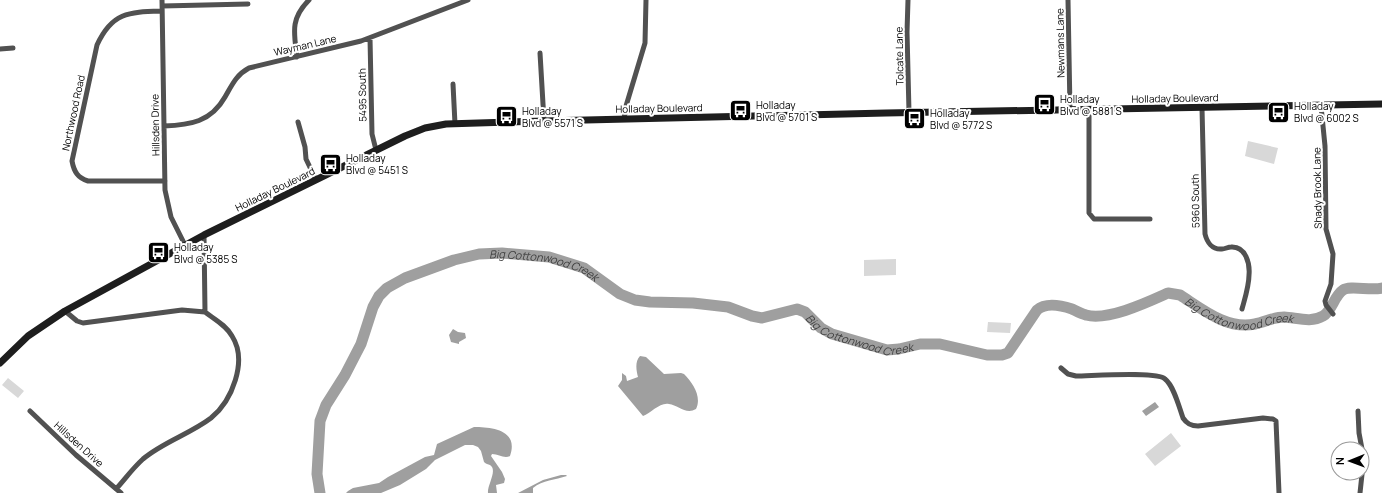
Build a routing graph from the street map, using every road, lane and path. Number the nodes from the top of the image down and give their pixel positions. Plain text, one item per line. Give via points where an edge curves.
1 (309, 0) edge
2 (468, 0) edge
3 (646, 0) edge
4 (908, 0) edge
5 (1068, 0) edge
6 (248, 4) dead end
7 (162, 6) edge
8 (370, 38) junction
9 (13, 48) dead end
10 (0, 49) edge
11 (540, 53) dead end
12 (297, 57) junction
13 (453, 84) dead end
14 (1382, 104) edge
15 (1321, 106) junction
16 (1202, 108) junction
17 (1070, 110) junction
18 (1089, 110) junction
19 (910, 112) junction
20 (624, 119) junction
21 (544, 121) junction
22 (298, 122) dead end
23 (455, 124) junction
24 (164, 126) junction
25 (376, 150) junction
26 (316, 180) junction
27 (165, 181) junction
28 (1150, 219) dead end
29 (204, 235) junction
30 (185, 245) junction
31 (1242, 309) dead end
32 (65, 311) junction
33 (205, 312) junction
34 (1333, 314) dead end
35 (0, 363) edge
36 (1061, 368) dead end
37 (30, 411) dead end
38 (1358, 411) dead end
39 (1360, 441) edge
40 (1361, 481) edge
41 (116, 489) junction
42 (121, 493) edge
43 (1279, 493) edge
44 (1360, 493) edge

1 - 12 street via 300,10 294,24
2 - 8 street, Wayman Lane
3 - 20 street via 645,43 628,97
4 - 19 street, Tolcate Lane
5 - 17 street, Newmans Lane
6 - 7 street, Northwood Road
7 - 24 street, Hillsden Drive
7 - 27 street, Northwood Road via 123,16 106,28 101,36 72,162 76,174 88,181
8 - 12 street, Wayman Lane
8 - 25 street, 5495 South via 372,134
9 - 10 street
11 - 21 street
12 - 24 street, Wayman Lane via 244,71 234,81 217,108 207,117 189,124
13 - 23 street
14 - 15 main road, Holladay Boulevard
15 - 16 main road, Holladay Boulevard
15 - 34 street, Shady Brook Lane via 1325,146 1326,229 1333,254 1331,284 1325,302
16 - 18 main road, Holladay Boulevard
16 - 31 street, 5960 South via 1205,234 1213,247 1236,247 1247,257 1250,275
17 - 18 main road, Holladay Boulevard
17 - 19 main road, Holladay Boulevard
18 - 28 street via 1089,214 1094,219
19 - 20 main road, Holladay Boulevard
20 - 21 main road, Holladay Boulevard
21 - 23 main road, Holladay Boulevard
22 - 26 street via 306,159
23 - 25 main road, Holladay Boulevard via 425,128
24 - 27 street, Hillsden Drive
25 - 26 main road, Holladay Boulevard
26 - 29 main road, Holladay Boulevard
27 - 30 street, Hillsden Drive via 169,211
29 - 30 main road, Holladay Boulevard
29 - 33 street
30 - 32 main road, Holladay Boulevard
32 - 33 street via 77,321 83,322 182,310
32 - 35 main road, Holladay Boulevard via 28,336
33 - 41 street via 229,330 237,346 238,371 228,397 220,410 210,418 143,458
36 - 43 street via 1076,376 1160,376 1169,384 1185,422 1191,426 1273,419 1276,421
37 - 41 street, Hillsden Drive
38 - 39 street
40 - 44 street
41 - 42 street, Hillsden Drive

